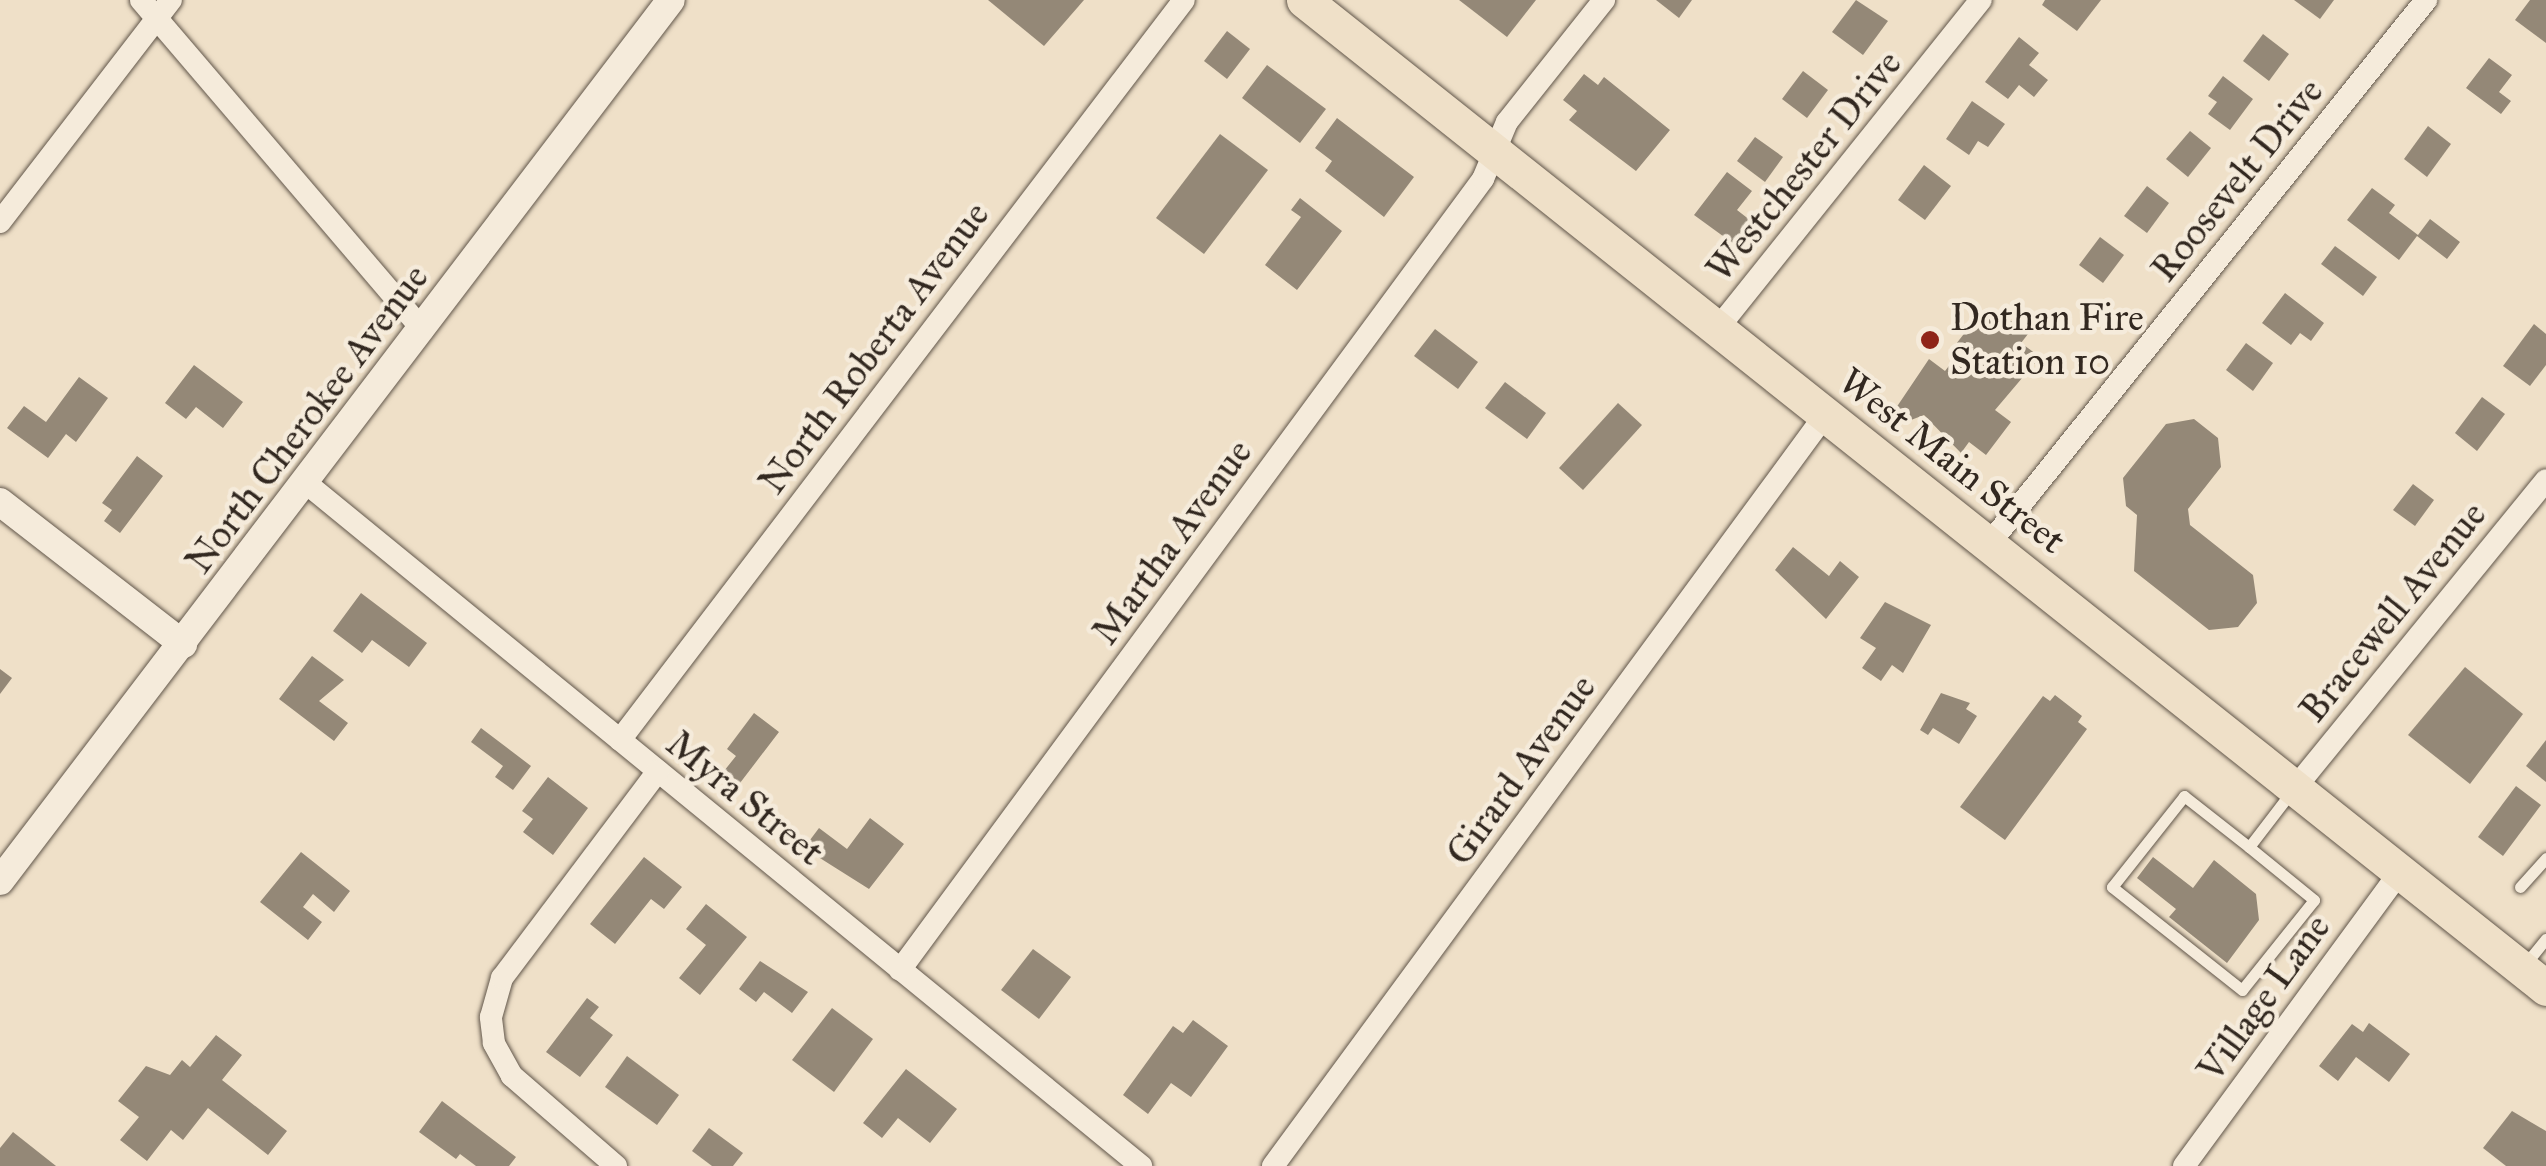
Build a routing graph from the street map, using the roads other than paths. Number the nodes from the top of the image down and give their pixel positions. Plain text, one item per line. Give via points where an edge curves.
1 (141, 0) edge
2 (1184, 0) edge
3 (1304, 0) edge
4 (1604, 0) edge
5 (1982, 0) edge
6 (2426, 0) edge
7 (666, 2) edge
8 (164, 9) edge
9 (1494, 150) junction
10 (0, 222) edge
11 (1718, 328) junction
12 (423, 330) junction
13 (1825, 415) junction
14 (2546, 480) edge
15 (306, 483) junction
16 (0, 502) edge
17 (1989, 544) junction
18 (184, 644) junction
19 (620, 740) junction
20 (658, 771) junction
21 (2295, 788) junction
22 (2249, 848) junction
23 (2546, 858) edge
24 (2400, 872) junction
25 (0, 881) edge
26 (2520, 887) dead end
27 (2546, 939) edge
28 (900, 970) junction
29 (2534, 978) edge
30 (616, 1166) edge
31 (1141, 1166) edge
32 (1274, 1166) edge
33 (2184, 1166) edge

1 - 8 street
2 - 19 street, North Roberta Avenue
3 - 9 main road, West Main Street
4 - 9 street, Martha Avenue via 1507,122
5 - 11 street, Westchester Drive
6 - 17 street, Roosevelt Drive
7 - 12 street, North Cherokee Avenue
8 - 10 street
8 - 12 street
9 - 11 main road, West Main Street
9 - 28 street, Martha Avenue via 1483,179
11 - 13 main road, West Main Street
12 - 15 street, North Cherokee Avenue
13 - 17 main road, West Main Street
13 - 32 street, Girard Avenue
14 - 21 street, Bracewell Avenue
15 - 18 street, North Cherokee Avenue
15 - 19 street, Myra Street
16 - 18 street
17 - 21 main road, West Main Street
18 - 25 street, North Cherokee Avenue
19 - 20 street, Myra Street
20 - 28 street, Myra Street
20 - 30 street via 502,978 491,1017 498,1055 512,1076
21 - 22 lane
21 - 24 main road, West Main Street
22 - 22 lane via 2184,796 2112,886 2242,990 2314,900
23 - 26 lane
24 - 29 main road, West Main Street
24 - 33 street, Village Lane
27 - 29 lane
28 - 31 street, Myra Street

